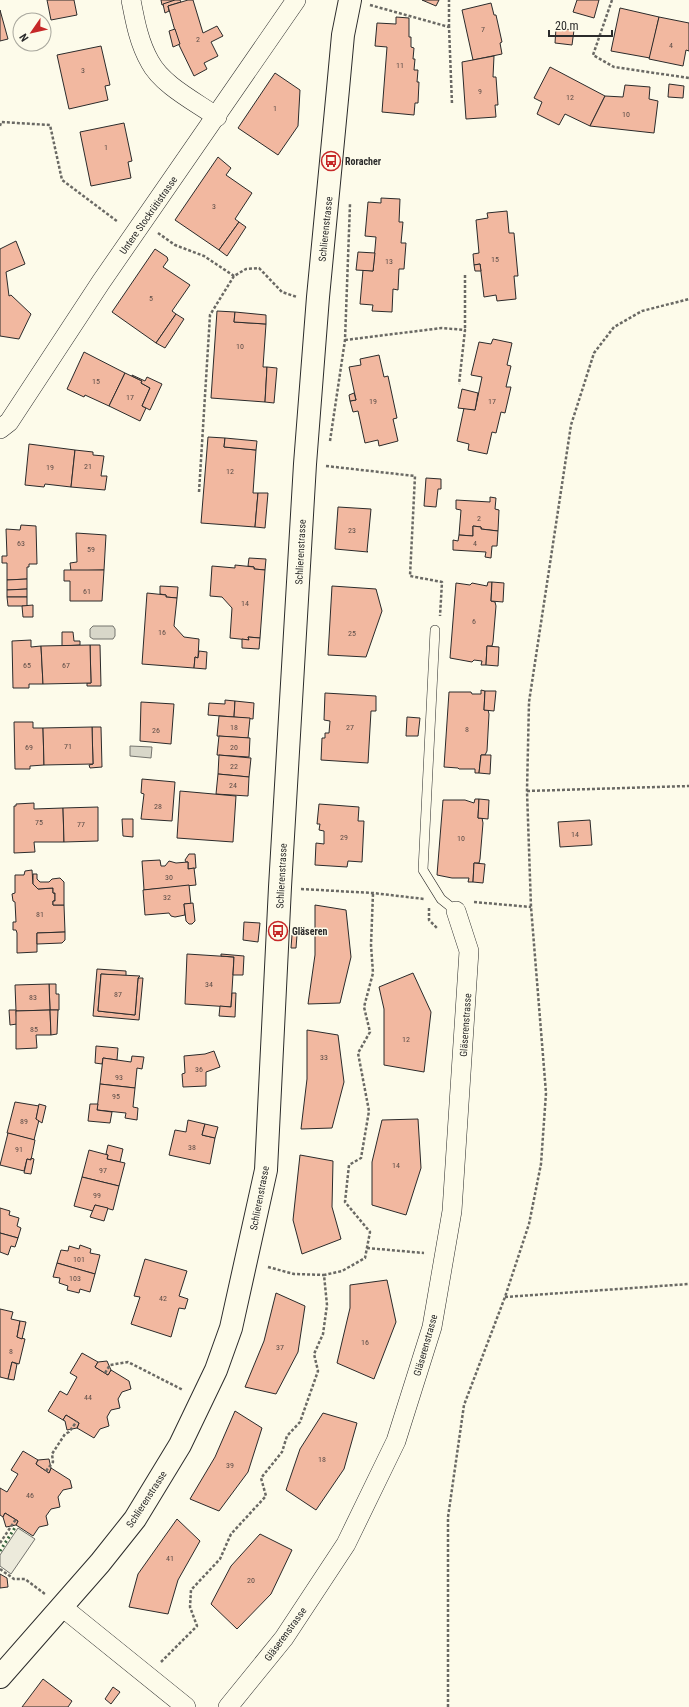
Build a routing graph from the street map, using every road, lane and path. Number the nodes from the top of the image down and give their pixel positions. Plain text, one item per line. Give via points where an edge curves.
1 (131, 0) edge
2 (296, 0) edge
3 (449, 0) edge
4 (612, 0) edge
5 (360, 2) edge
6 (449, 27) junction
7 (689, 78) edge
8 (452, 104) dead end
9 (217, 117) junction
10 (0, 126) edge
11 (329, 191) junction
12 (139, 228) junction
13 (465, 275) dead end
14 (234, 276) junction
15 (318, 298) junction
16 (689, 299) edge
17 (465, 330) junction
18 (345, 340) junction
19 (459, 384) dead end
20 (0, 429) edge
21 (330, 444) dead end
22 (305, 464) junction
23 (199, 492) dead end
24 (435, 630) joint
25 (689, 786) edge
26 (527, 791) junction
27 (293, 889) dead end
28 (373, 893) junction
29 (425, 899) dead end
30 (479, 903) dead end
31 (531, 907) junction
32 (456, 911) joint
33 (367, 1248) junction
34 (445, 1254) junction
35 (268, 1267) dead end
36 (324, 1275) junction
37 (689, 1284) edge
38 (505, 1297) junction
39 (106, 1373) dead end
40 (201, 1400) junction
41 (77, 1422) dead end
42 (46, 1471) dead end
43 (16, 1519) dead end
44 (0, 1543) edge
45 (0, 1569) edge
46 (60, 1607) junction
47 (148, 1675) junction
48 (0, 1677) edge
49 (186, 1707) edge
50 (228, 1707) edge
51 (448, 1707) edge

1 - 9 street via 136,30 150,63 170,85
2 - 9 street, Untere Stockrütistrasse
3 - 6 path
4 - 7 path via 593,56 614,67
5 - 6 path
5 - 11 street, Schlierenstrasse via 343,36
6 - 8 path
9 - 12 street, Untere Stockrütistrasse
10 - 12 path via 1,122 50,125 62,180
11 - 15 street, Schlierenstrasse
11 - 18 path via 351,199
12 - 14 path via 204,256
12 - 20 street, Untere Stockrütistrasse via 10,422
13 - 17 path
14 - 15 path via 246,269 259,268 282,292 296,297
14 - 23 path via 210,314
15 - 22 street, Schlierenstrasse
16 - 26 path via 642,311 614,327 594,353 571,425 530,702
17 - 18 path via 442,328
17 - 19 path
18 - 21 path
22 - 24 path via 415,476 410,576 442,582 440,618
22 - 40 street, Schlierenstrasse via 266,1170 231,1328 216,1370
24 - 32 lane via 423,870 441,898
25 - 26 path
26 - 31 path
27 - 28 path
28 - 29 path
28 - 33 path via 373,973 364,1007 370,1032 358,1053 369,1111 361,1158 349,1165 345,1202 370,1232
30 - 31 path
31 - 38 path via 546,1101 541,1164 529,1224
32 - 34 street, Gläserenstrasse via 469,951 452,1211
33 - 34 path
33 - 36 path via 366,1258 342,1271
34 - 50 street, Gläserenstrasse via 432,1327 396,1441 346,1544 284,1638
35 - 36 path via 294,1274
36 - 47 path via 326,1305 322,1334 314,1354 318,1371 300,1422 287,1436 282,1452 261,1478 266,1496 231,1534 220,1559 191,1590 190,1608 197,1626
37 - 38 path
38 - 51 path via 464,1405 448,1517
39 - 40 path via 110,1365 128,1362
40 - 46 street, Schlierenstrasse via 180,1445 135,1519
41 - 42 path via 64,1434 52,1454 53,1462
43 - 44 path
45 - 46 path via 14,1579 25,1579
46 - 47 street
46 - 48 street, Schlierenstrasse
47 - 49 street

